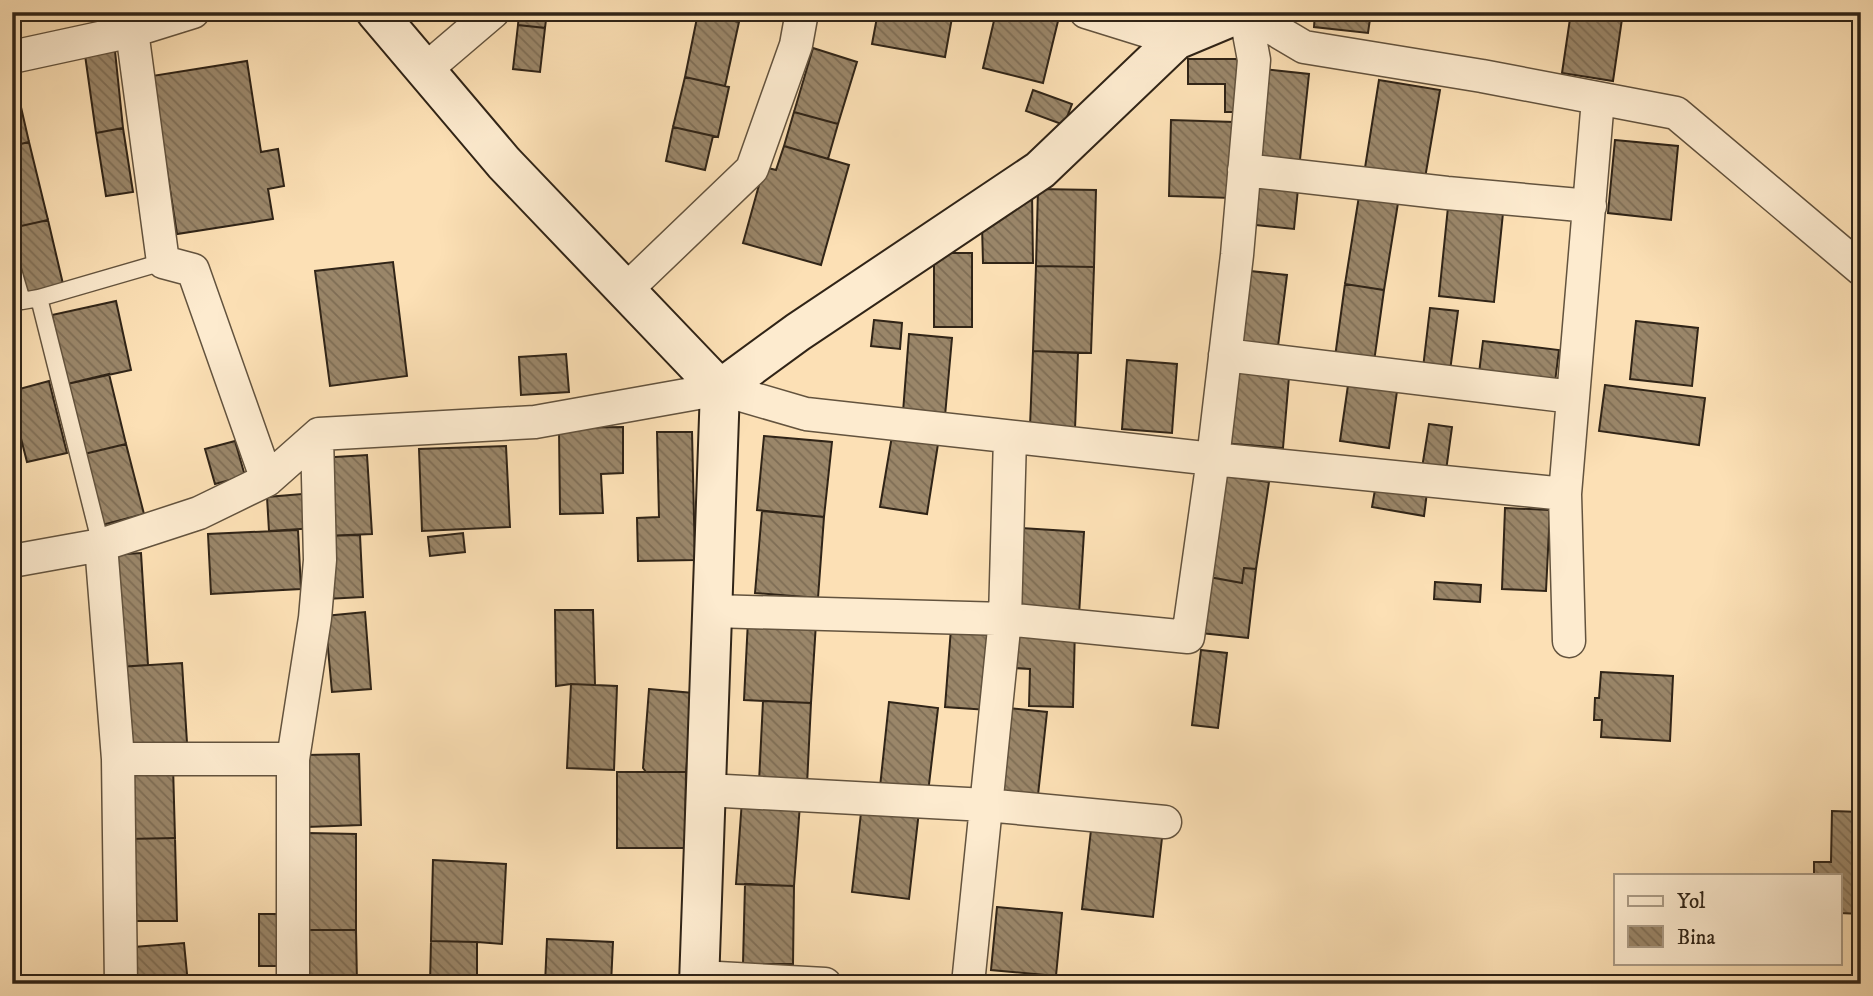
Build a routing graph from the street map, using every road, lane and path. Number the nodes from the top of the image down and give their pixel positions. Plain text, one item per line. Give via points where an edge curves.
1 (193, 12) edge
2 (376, 12) edge
3 (493, 12) edge
4 (802, 12) edge
5 (1086, 12) edge
6 (1245, 12) edge
7 (131, 22) edge
8 (1176, 40) junction
9 (12, 57) edge
10 (425, 70) junction
11 (1598, 99) junction
12 (1244, 170) junction
13 (1590, 206) junction
14 (163, 262) junction
15 (12, 267) edge
16 (1861, 269) edge
17 (626, 290) junction
18 (39, 298) junction
19 (17, 302) edge
20 (1225, 355) junction
21 (720, 388) junction
22 (1573, 397) junction
23 (317, 436) junction
24 (1010, 437) junction
25 (1213, 459) junction
26 (267, 480) junction
27 (1565, 494) junction
28 (101, 545) junction
29 (12, 561) edge
30 (712, 611) junction
31 (1005, 619) junction
32 (1569, 641) dead end
33 (118, 759) junction
34 (293, 759) junction
35 (706, 790) junction
36 (986, 805) junction
37 (1165, 822) dead end
38 (699, 980) edge
39 (121, 984) edge
40 (293, 984) edge
41 (825, 984) edge
42 (968, 984) edge

1 - 7 street
2 - 10 street
3 - 10 street
4 - 17 street via 796,45 752,169
5 - 8 street
6 - 8 street
6 - 11 street via 1304,47
6 - 12 street via 1254,60
7 - 9 street
7 - 14 street
8 - 21 street via 1040,170
10 - 17 street via 504,163
11 - 13 street
11 - 16 street via 1676,113
12 - 13 street
12 - 20 street
13 - 22 street
14 - 18 lane
14 - 26 street via 193,270
15 - 19 lane
17 - 21 street
18 - 19 lane
18 - 28 lane
20 - 22 street
20 - 25 street
21 - 23 street via 535,422
21 - 24 street via 806,414
21 - 30 street
22 - 27 street
23 - 26 street
23 - 34 street via 320,560
24 - 25 street
24 - 31 street
25 - 27 street
25 - 31 street via 1188,637
26 - 28 street via 199,513
27 - 32 street
28 - 29 street
28 - 33 street
30 - 31 street
30 - 35 street
31 - 36 street
33 - 34 street
33 - 39 street
34 - 40 street
35 - 36 street
35 - 38 street
36 - 37 street
36 - 42 street
38 - 41 street

